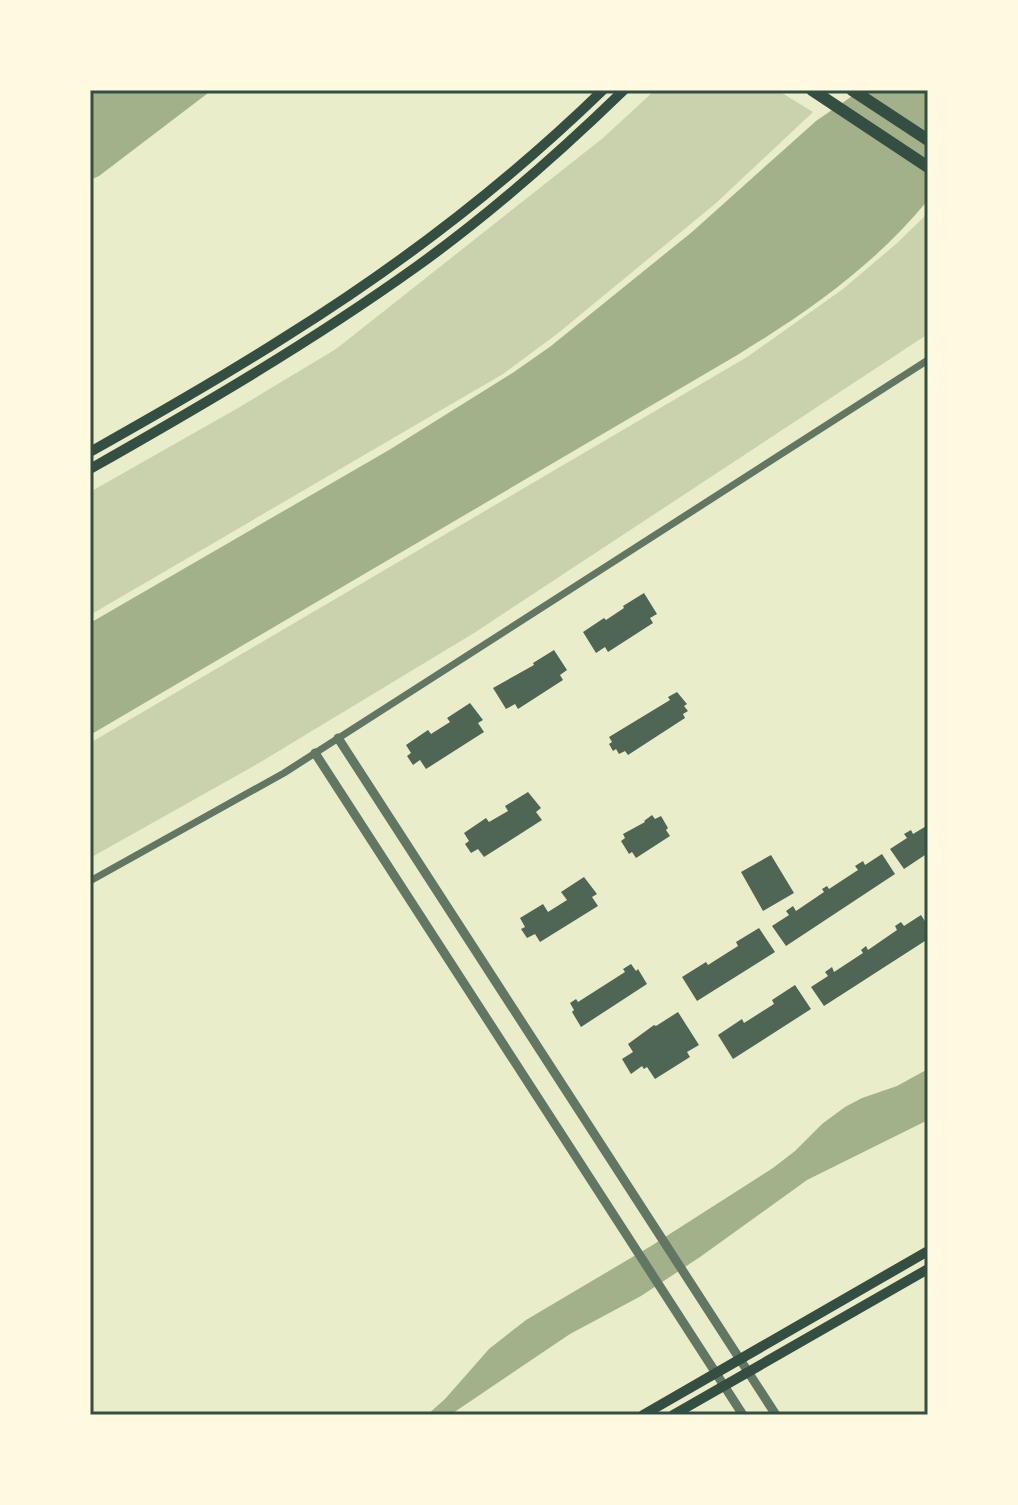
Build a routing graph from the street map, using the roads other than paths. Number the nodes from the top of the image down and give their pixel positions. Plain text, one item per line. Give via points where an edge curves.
1 (603, 90) edge
2 (624, 90) edge
3 (812, 90) edge
4 (852, 90) edge
5 (928, 140) edge
6 (928, 167) edge
7 (928, 360) edge
8 (90, 452) edge
9 (90, 469) edge
10 (338, 738) junction
11 (315, 753) junction
12 (90, 881) edge
13 (928, 1251) edge
14 (928, 1269) edge
15 (740, 1359) junction
16 (748, 1372) junction
17 (716, 1373) junction
18 (724, 1386) junction
19 (643, 1415) edge
20 (673, 1415) edge
21 (743, 1415) edge
22 (776, 1415) edge

1 - 8 main road via 483,197 397,262 262,352
2 - 9 main road via 552,157 416,267 295,349
3 - 6 highway
4 - 5 highway
7 - 10 street
10 - 11 street
10 - 15 street
11 - 12 street
11 - 17 street
13 - 15 main road
14 - 16 main road
15 - 16 street
15 - 17 main road
16 - 18 main road
16 - 22 street
17 - 18 street
17 - 19 main road
18 - 20 main road
18 - 21 street

